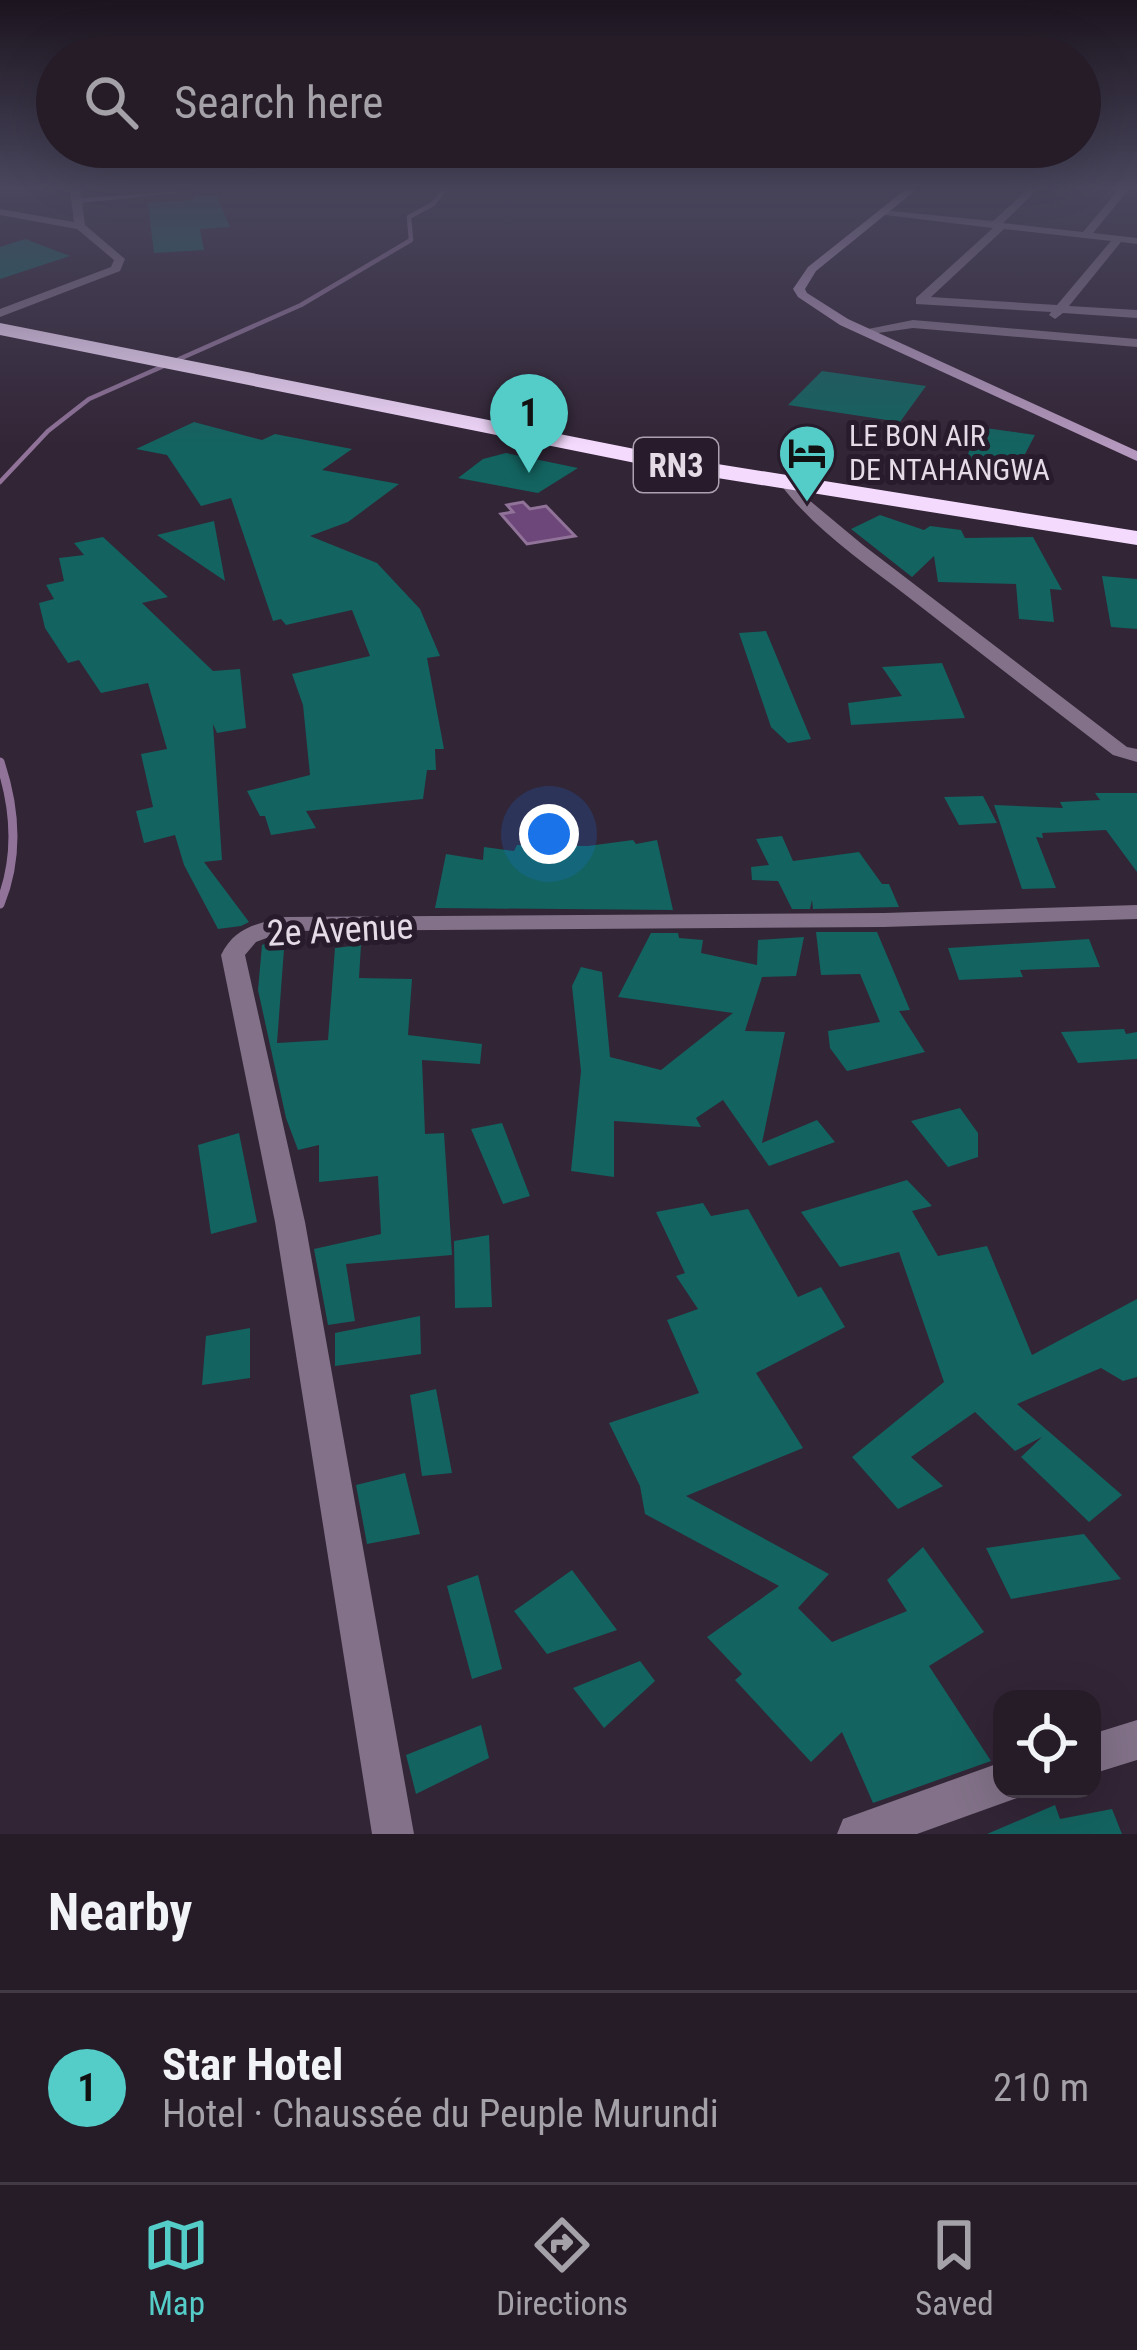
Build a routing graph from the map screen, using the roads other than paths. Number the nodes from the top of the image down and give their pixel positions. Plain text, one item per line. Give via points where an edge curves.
1 (100, 275) edge
2 (808, 275) edge
3 (949, 275) edge
4 (1087, 275) edge
5 (925, 299) junction
6 (1059, 307) junction
7 (1137, 314) edge
8 (0, 316) edge
9 (913, 324) junction
10 (0, 329) edge
11 (864, 332) junction
12 (1052, 335) junction
13 (1137, 343) edge
14 (138, 351) junction
15 (1137, 457) edge
16 (792, 480) junction
17 (1137, 523) edge
18 (1137, 538) edge
19 (1137, 757) edge
20 (1137, 912) edge
21 (1137, 1740) edge
22 (1101, 1751) edge
23 (993, 1786) edge
24 (393, 1834) edge
25 (858, 1834) edge

1 - 8 street
2 - 11 street via 799,289 808,302
3 - 5 street
4 - 6 street
5 - 6 street
5 - 9 street via 914,307
6 - 7 street
6 - 12 street
8 - 14 highway, RN3
9 - 11 street
9 - 12 street
10 - 14 highway, RN3
11 - 15 street
12 - 13 street
14 - 16 highway, RN3
16 - 17 highway, RN3
16 - 18 highway, RN3
16 - 19 street via 803,503 857,549 1120,752
20 - 24 street, 2e Avenue via 285,924 237,944
21 - 22 street
23 - 25 street

